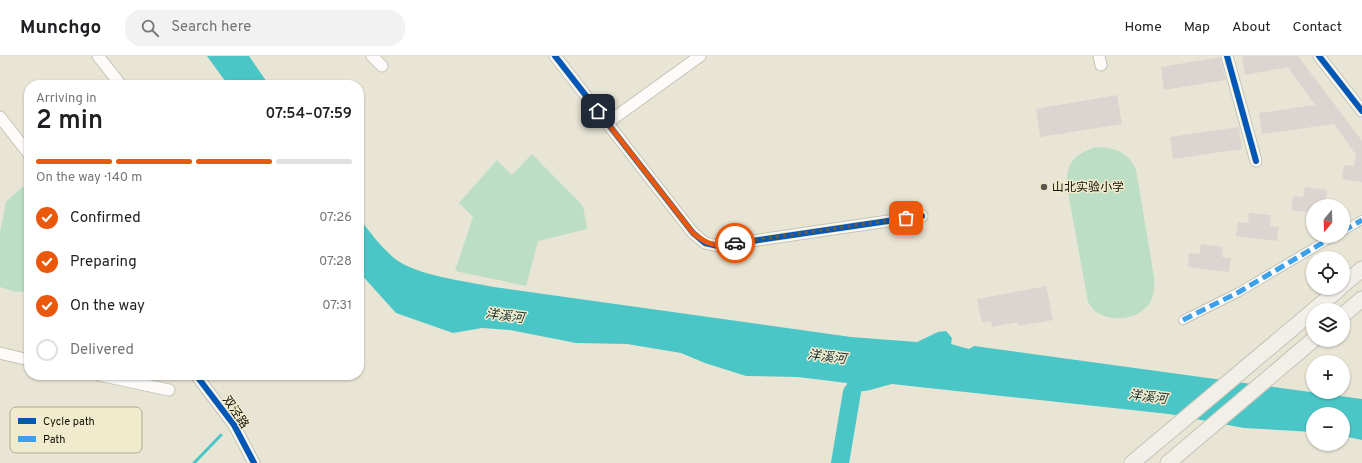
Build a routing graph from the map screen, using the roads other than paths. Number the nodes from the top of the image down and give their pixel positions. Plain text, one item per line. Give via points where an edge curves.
1 (98, 56) edge
2 (372, 56) edge
3 (554, 56) edge
4 (700, 56) edge
5 (1227, 56) edge
6 (1320, 56) edge
7 (382, 66) dead end
8 (117, 80) edge
9 (1362, 111) edge
10 (0, 117) edge
11 (607, 123) junction
12 (24, 148) edge
13 (1256, 162) dead end
14 (922, 216) dead end
15 (1362, 220) edge
16 (1350, 227) edge
17 (1322, 243) edge
18 (1362, 269) edge
19 (1350, 279) edge
20 (1332, 295) edge
21 (1362, 299) edge
22 (1322, 303) edge
23 (1350, 309) edge
24 (1306, 317) edge
25 (1183, 320) dead end
26 (1306, 346) edge
27 (0, 353) edge
28 (24, 359) edge
29 (122, 380) edge
30 (200, 380) edge
31 (169, 390) dead end
32 (1173, 459) edge
33 (254, 463) edge
34 (1132, 463) edge

1 - 8 street
2 - 7 street
3 - 11 street
4 - 11 street
5 - 13 street
6 - 9 street
10 - 12 street
11 - 14 street via 693,233 705,242 718,246
15 - 16 street
17 - 25 street via 1239,292
18 - 19 main road
20 - 22 main road
21 - 23 main road
24 - 34 main road
26 - 32 main road
27 - 28 street
29 - 31 street
30 - 33 street, 双泾路 via 234,425

